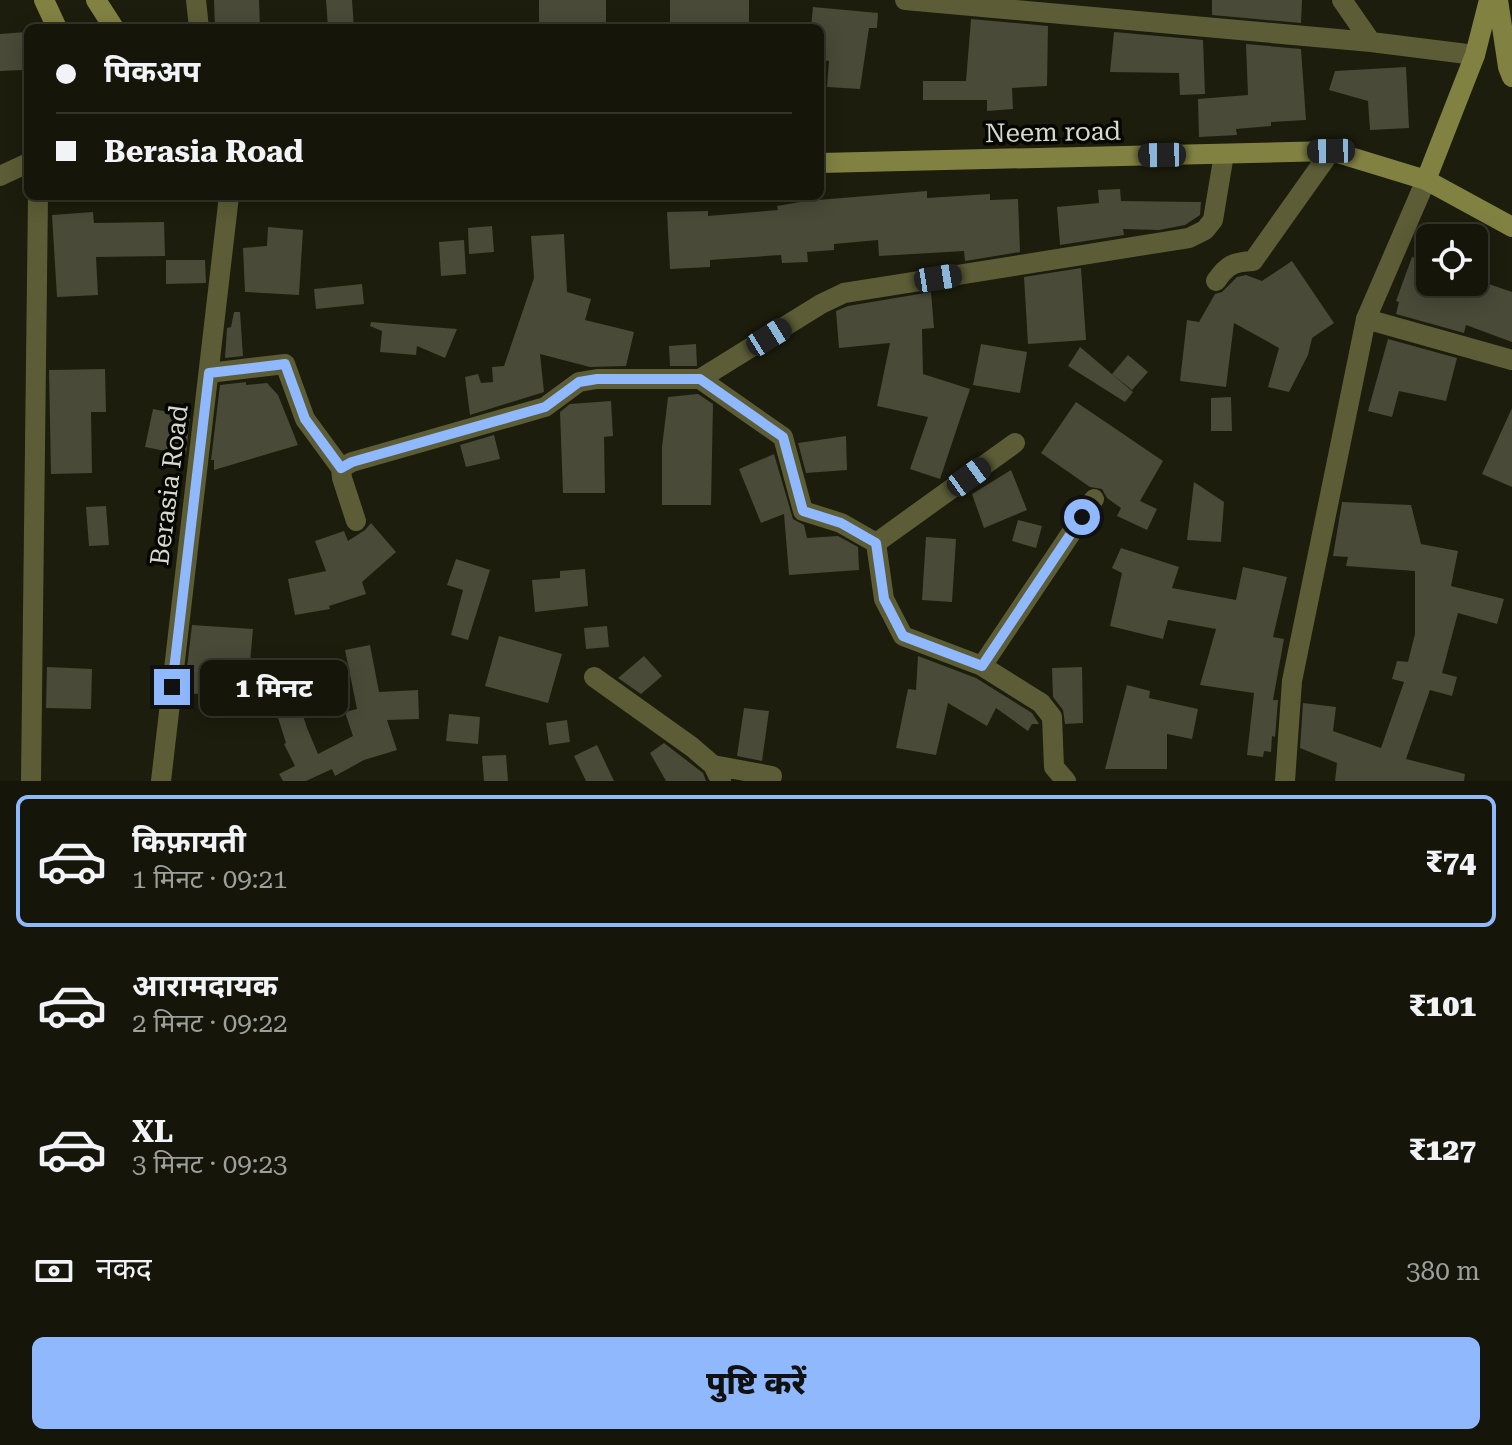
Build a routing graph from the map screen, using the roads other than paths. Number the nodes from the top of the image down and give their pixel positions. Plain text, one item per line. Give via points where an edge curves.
1 (44, 0) edge
2 (96, 0) edge
3 (196, 0) edge
4 (905, 0) edge
5 (1342, 0) edge
6 (1489, 0) edge
7 (1498, 0) edge
8 (55, 24) edge
9 (111, 24) edge
10 (199, 24) edge
11 (1371, 42) junction
12 (1475, 55) junction
13 (1512, 77) edge
14 (1331, 151) junction
15 (1224, 154) junction
16 (824, 163) edge
17 (24, 165) edge
18 (0, 176) edge
19 (1426, 180) junction
20 (38, 200) edge
21 (229, 200) edge
22 (1512, 227) edge
23 (1216, 281) dead end
24 (1366, 319) junction
25 (1512, 360) edge
26 (209, 373) junction
27 (700, 379) junction
28 (1015, 443) dead end
29 (341, 468) junction
30 (1094, 499) dead end
31 (356, 521) dead end
32 (876, 543) junction
33 (982, 666) junction
34 (594, 677) dead end
35 (717, 773) edge
36 (772, 776) dead end
37 (31, 781) edge
38 (161, 781) edge
39 (1066, 781) edge
40 (1285, 781) edge

1 - 8 main road
2 - 9 main road
3 - 10 street
4 - 11 street
5 - 11 street
6 - 12 main road
7 - 13 main road
11 - 12 street
12 - 19 main road
14 - 15 main road, Neem road
14 - 19 main road, Neem road
14 - 23 street via 1253,261 1237,261
15 - 16 main road, Neem road
15 - 27 street via 1213,220 1189,238 844,293
17 - 18 street
19 - 22 main road, Neem road
19 - 24 street
20 - 37 street
21 - 26 street, Berasia Road
24 - 25 street
24 - 40 street via 1292,681
26 - 29 street via 285,364 305,419
26 - 38 street, Berasia Road
27 - 29 street via 579,382 545,407
27 - 32 street via 783,437 803,511 841,523
28 - 32 street
29 - 31 street
30 - 33 street
32 - 33 street via 884,599 903,636
33 - 39 street via 1041,703 1052,717 1051,756
34 - 35 street
35 - 36 street

